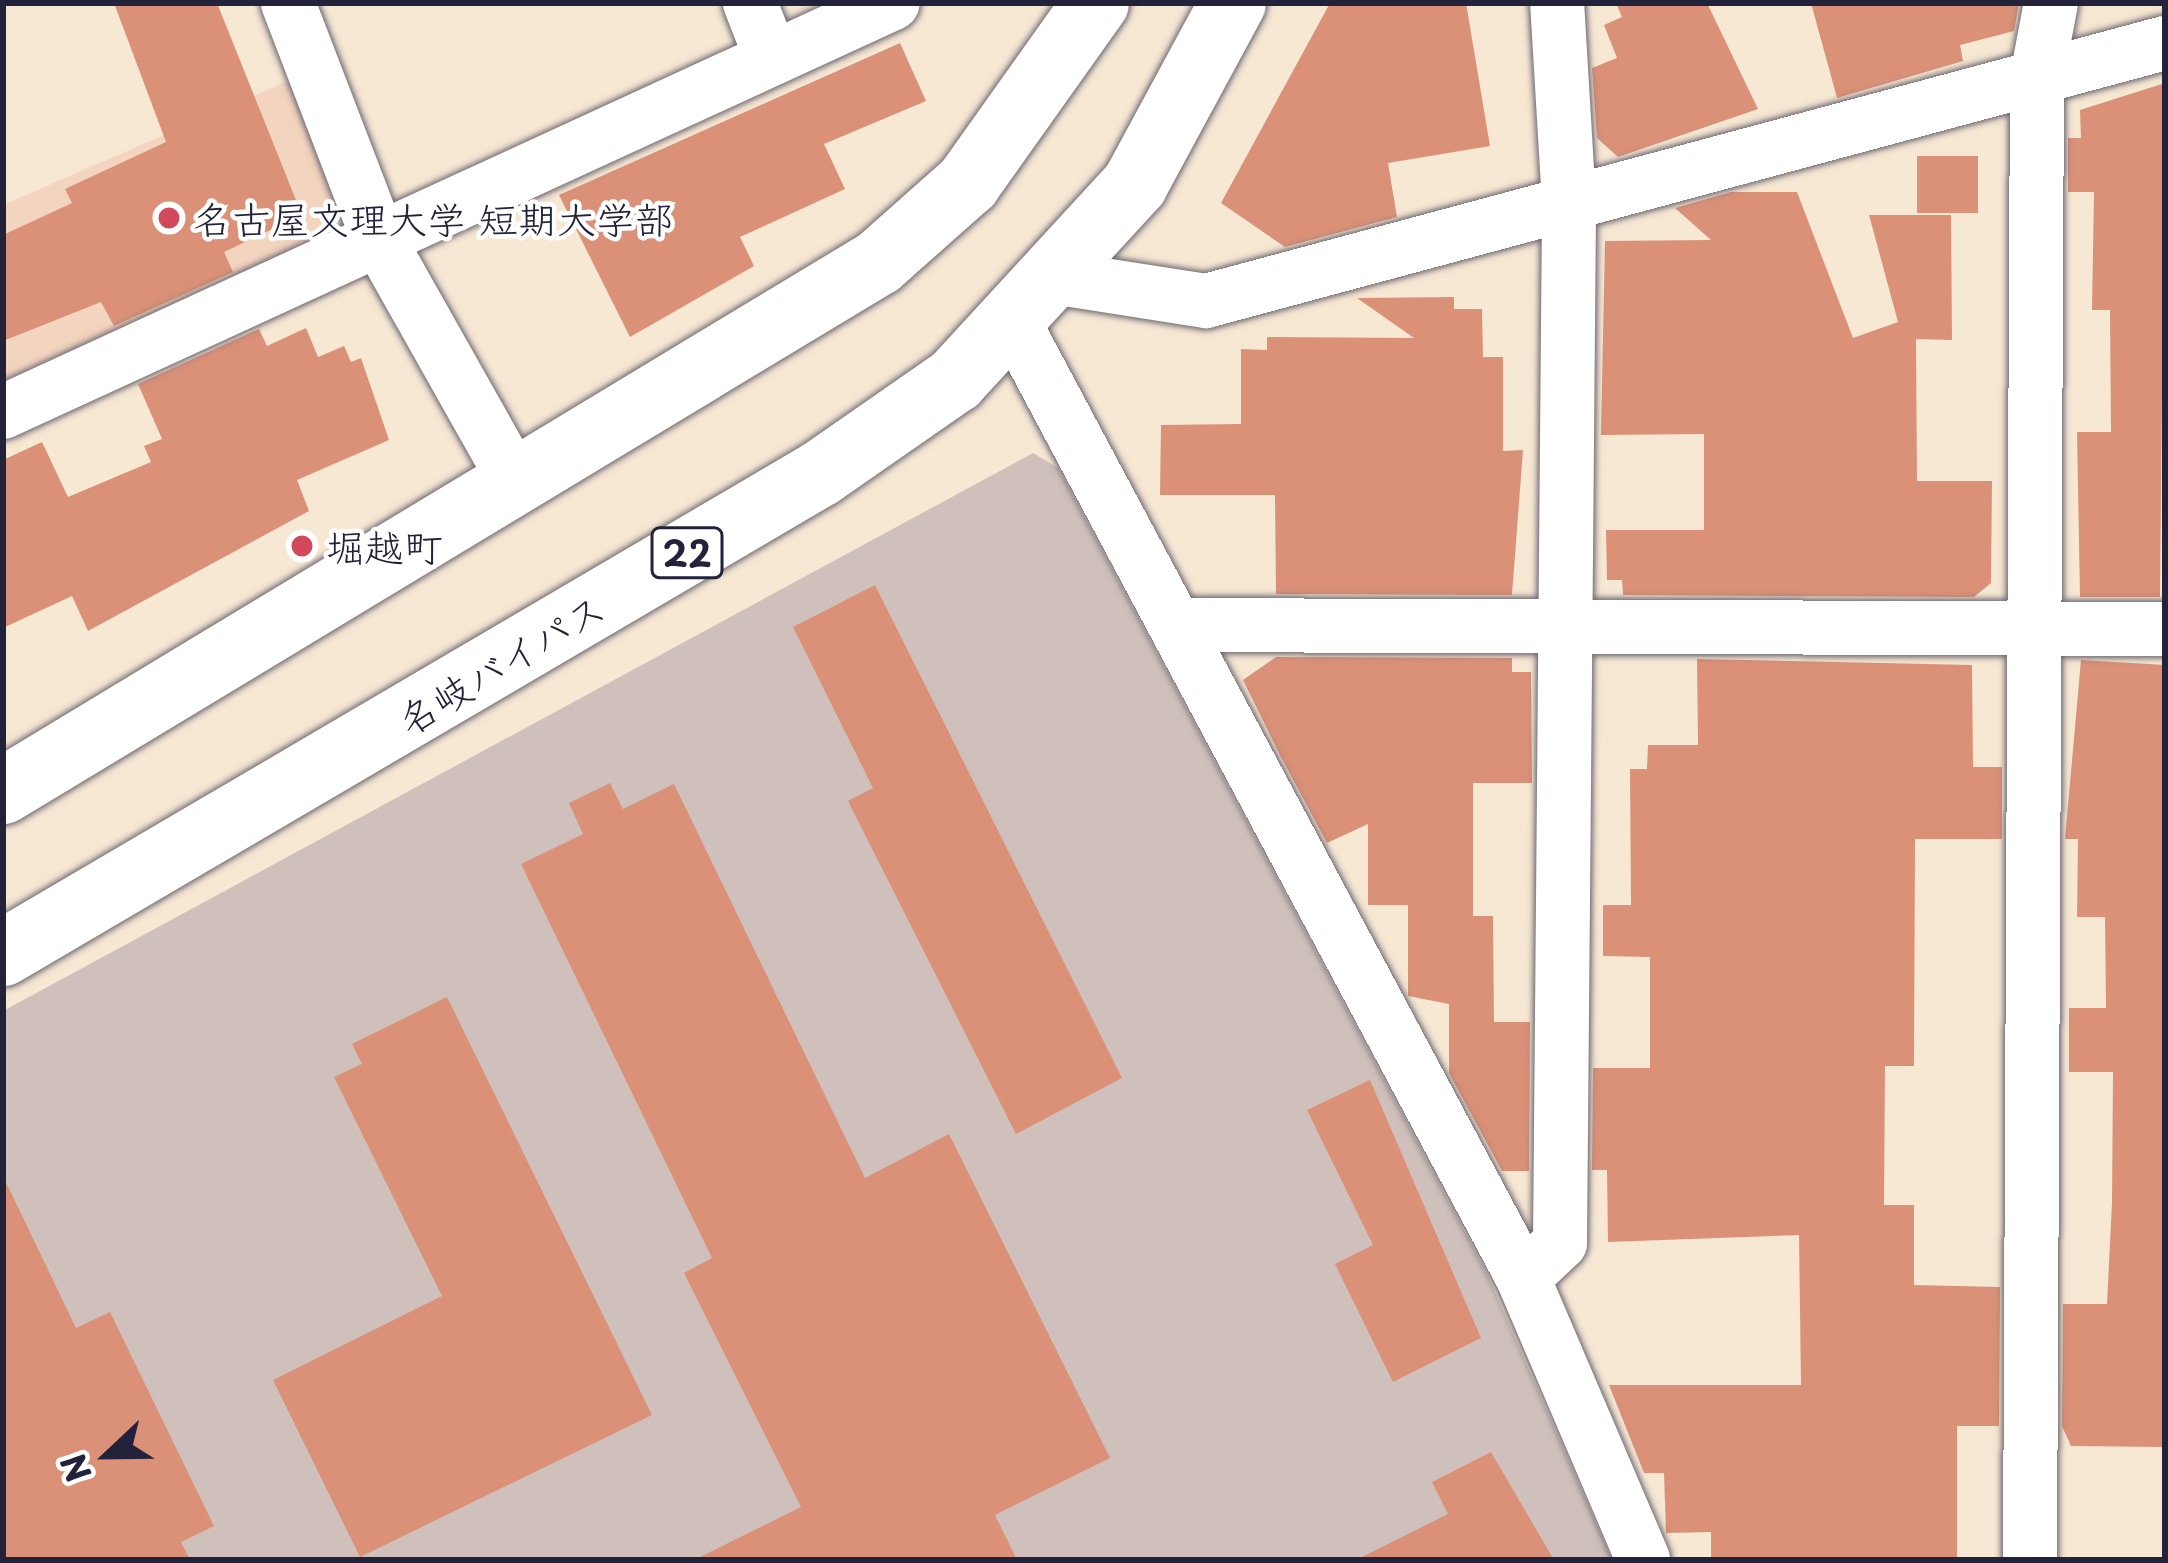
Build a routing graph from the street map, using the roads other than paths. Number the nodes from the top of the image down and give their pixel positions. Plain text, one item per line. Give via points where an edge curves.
1 (288, 3) edge
2 (750, 3) edge
3 (893, 3) edge
4 (1096, 3) edge
5 (1233, 3) edge
6 (1557, 3) edge
7 (2051, 3) edge
8 (2165, 44) edge
9 (771, 57) junction
10 (2037, 77) junction
11 (1569, 203) junction
12 (378, 238) junction
13 (1037, 301) junction
14 (3, 412) edge
15 (518, 486) junction
16 (1179, 625) junction
17 (1566, 626) junction
18 (2034, 628) junction
19 (2165, 629) edge
20 (3, 791) edge
21 (3, 953) edge
22 (1523, 1278) junction
23 (1643, 1560) edge
24 (2030, 1560) edge

1 - 12 street
2 - 9 street
3 - 9 street
4 - 15 highway via 968,183 880,262
5 - 13 highway, 名岐バイパス / 22 via 1136,184
6 - 11 street
7 - 10 street
8 - 10 street
9 - 12 street
10 - 11 street
10 - 18 street
11 - 13 street via 1206,301
11 - 17 street
12 - 14 street
12 - 15 street
13 - 16 street
13 - 21 highway, 名岐バイパス / 22 via 955,380 821,473
15 - 20 highway
16 - 17 street
16 - 22 street
17 - 18 street
17 - 22 street via 1560,1243
18 - 19 street
18 - 24 street
22 - 23 street

